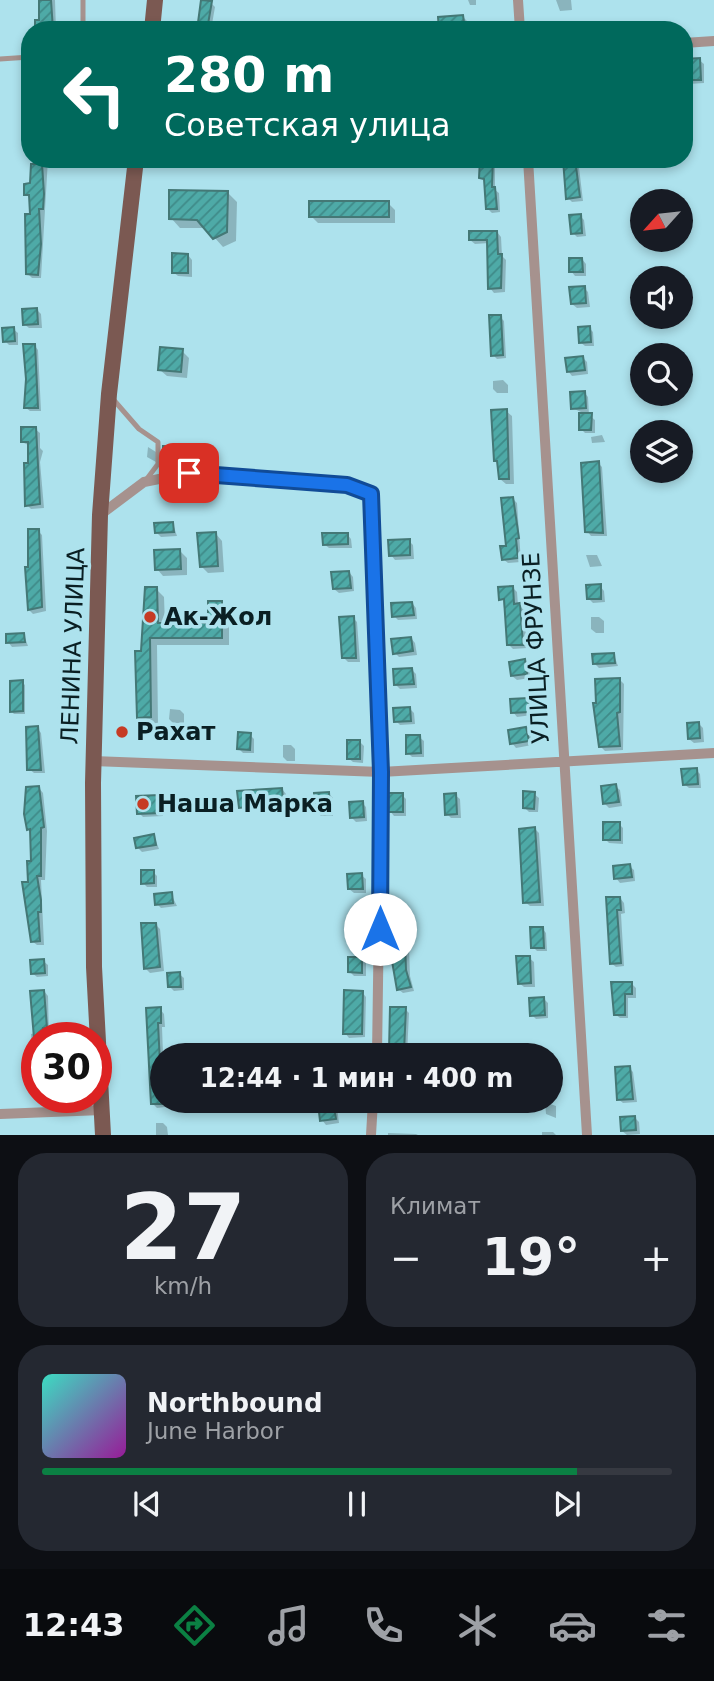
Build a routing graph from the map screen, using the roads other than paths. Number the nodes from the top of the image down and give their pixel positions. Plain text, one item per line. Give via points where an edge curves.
1 (83, 0) edge
2 (155, 0) edge
3 (519, 0) edge
4 (83, 21) edge
5 (153, 21) edge
6 (520, 21) edge
7 (714, 41) edge
8 (693, 42) edge
9 (21, 58) edge
10 (0, 60) edge
11 (135, 168) edge
12 (529, 168) edge
13 (109, 394) junction
14 (144, 482) junction
15 (100, 515) junction
16 (714, 753) edge
17 (564, 760) junction
18 (93, 761) junction
19 (381, 772) junction
20 (97, 1022) edge
21 (377, 1043) edge
22 (26, 1113) edge
23 (102, 1113) edge
24 (372, 1113) edge
25 (0, 1114) edge
26 (103, 1135) edge
27 (371, 1135) edge
28 (587, 1135) edge

1 - 4 lane
2 - 5 main road
3 - 6 street
7 - 8 street
9 - 10 lane
11 - 13 main road, ЛЕНИНА УЛИЦА
12 - 17 street, УЛИЦА ФРУНЗЕ
13 - 14 lane via 139,429 158,442 158,464
13 - 15 main road, ЛЕНИНА УЛИЦА
14 - 15 street
14 - 19 street via 189,473 347,485 371,494
15 - 18 main road, ЛЕНИНА УЛИЦА
16 - 17 street
17 - 19 street
17 - 28 street, УЛИЦА ФРУНЗЕ
18 - 19 street
18 - 20 main road, ЛЕНИНА УЛИЦА
19 - 21 street
22 - 25 street
23 - 26 main road, ЛЕНИНА УЛИЦА
24 - 27 street

